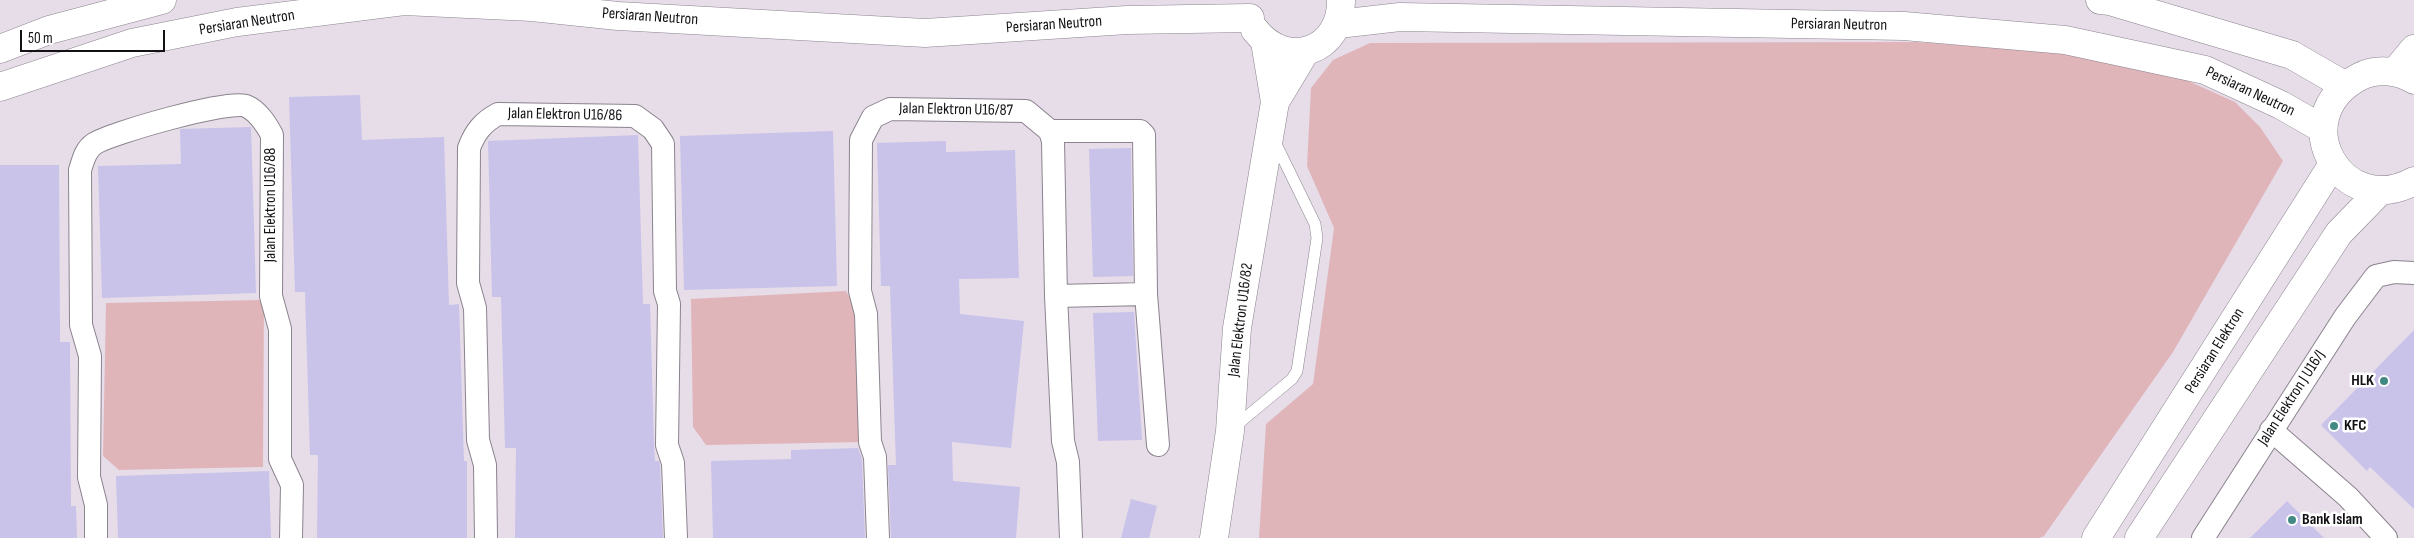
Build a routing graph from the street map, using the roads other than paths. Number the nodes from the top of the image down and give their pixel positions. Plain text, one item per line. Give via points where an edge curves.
1 (162, 0) edge
2 (2100, 0) edge
3 (1250, 9) edge
4 (1339, 12) edge
5 (1265, 42) junction
6 (0, 49) edge
7 (2414, 49) edge
8 (1305, 52) junction
9 (2404, 76) edge
10 (2344, 85) junction
11 (0, 87) edge
12 (1275, 102) junction
13 (2323, 129) junction
14 (1050, 131) junction
15 (1270, 132) junction
16 (2333, 164) junction
17 (2414, 180) edge
18 (2381, 190) junction
19 (2404, 273) edge
20 (1146, 294) junction
21 (1056, 296) junction
22 (2271, 430) junction
23 (1230, 431) junction
24 (1158, 445) dead end
25 (96, 538) edge
26 (291, 538) edge
27 (486, 538) edge
28 (676, 538) edge
29 (878, 538) edge
30 (1071, 538) edge
31 (1214, 538) edge
32 (2096, 538) edge
33 (2140, 538) edge
34 (2203, 538) edge
35 (2386, 538) edge

1 - 6 street via 49,30
2 - 10 street via 2292,55
3 - 5 street via 1256,31
3 - 11 street, Persiaran Neutron via 926,33 618,16 532,6 404,1 237,22 132,43
4 - 8 street via 1330,36
4 - 13 street, Persiaran Neutron via 1400,17 1904,26 2065,40 2205,70 2281,104
5 - 8 street via 1290,53
5 - 12 street
7 - 9 street
8 - 12 street
9 - 10 street via 2368,72
10 - 13 street via 2329,105
12 - 15 street, Jalan Elektron U16/82
13 - 16 street
14 - 20 street via 1142,132
14 - 21 street via 1053,141
14 - 29 street, Jalan Elektron U16/87 via 1026,111 890,109 873,117 860,140 860,291 866,314 870,442 875,457
15 - 23 street, Jalan Elektron U16/82 via 1237,328
15 - 23 lane via 1315,224 1317,238 1297,371
16 - 18 street via 2346,178 2363,187
16 - 32 street, Persiaran Elektron
17 - 18 street via 2402,187
18 - 33 street via 2339,233
19 - 22 street, Jalan Elektron J U16/J via 2376,276 2345,317
20 - 21 street
20 - 24 street
21 - 30 street
22 - 34 street, Jalan Elektron J U16/J
22 - 35 street via 2348,498
23 - 31 street, Jalan Elektron U16/82
25 - 26 street, Jalan Elektron U16/88 via 96,505 89,476 90,356 81,325 80,170 84,156 94,144 169,118 230,105 246,106 267,125 272,135 271,296 280,329 280,459 292,485
27 - 28 street, Jalan Elektron U16/86 via 485,465 478,440 475,308 468,284 469,148 474,134 498,114 634,116 653,129 663,144 665,291 669,304 667,445 673,463

